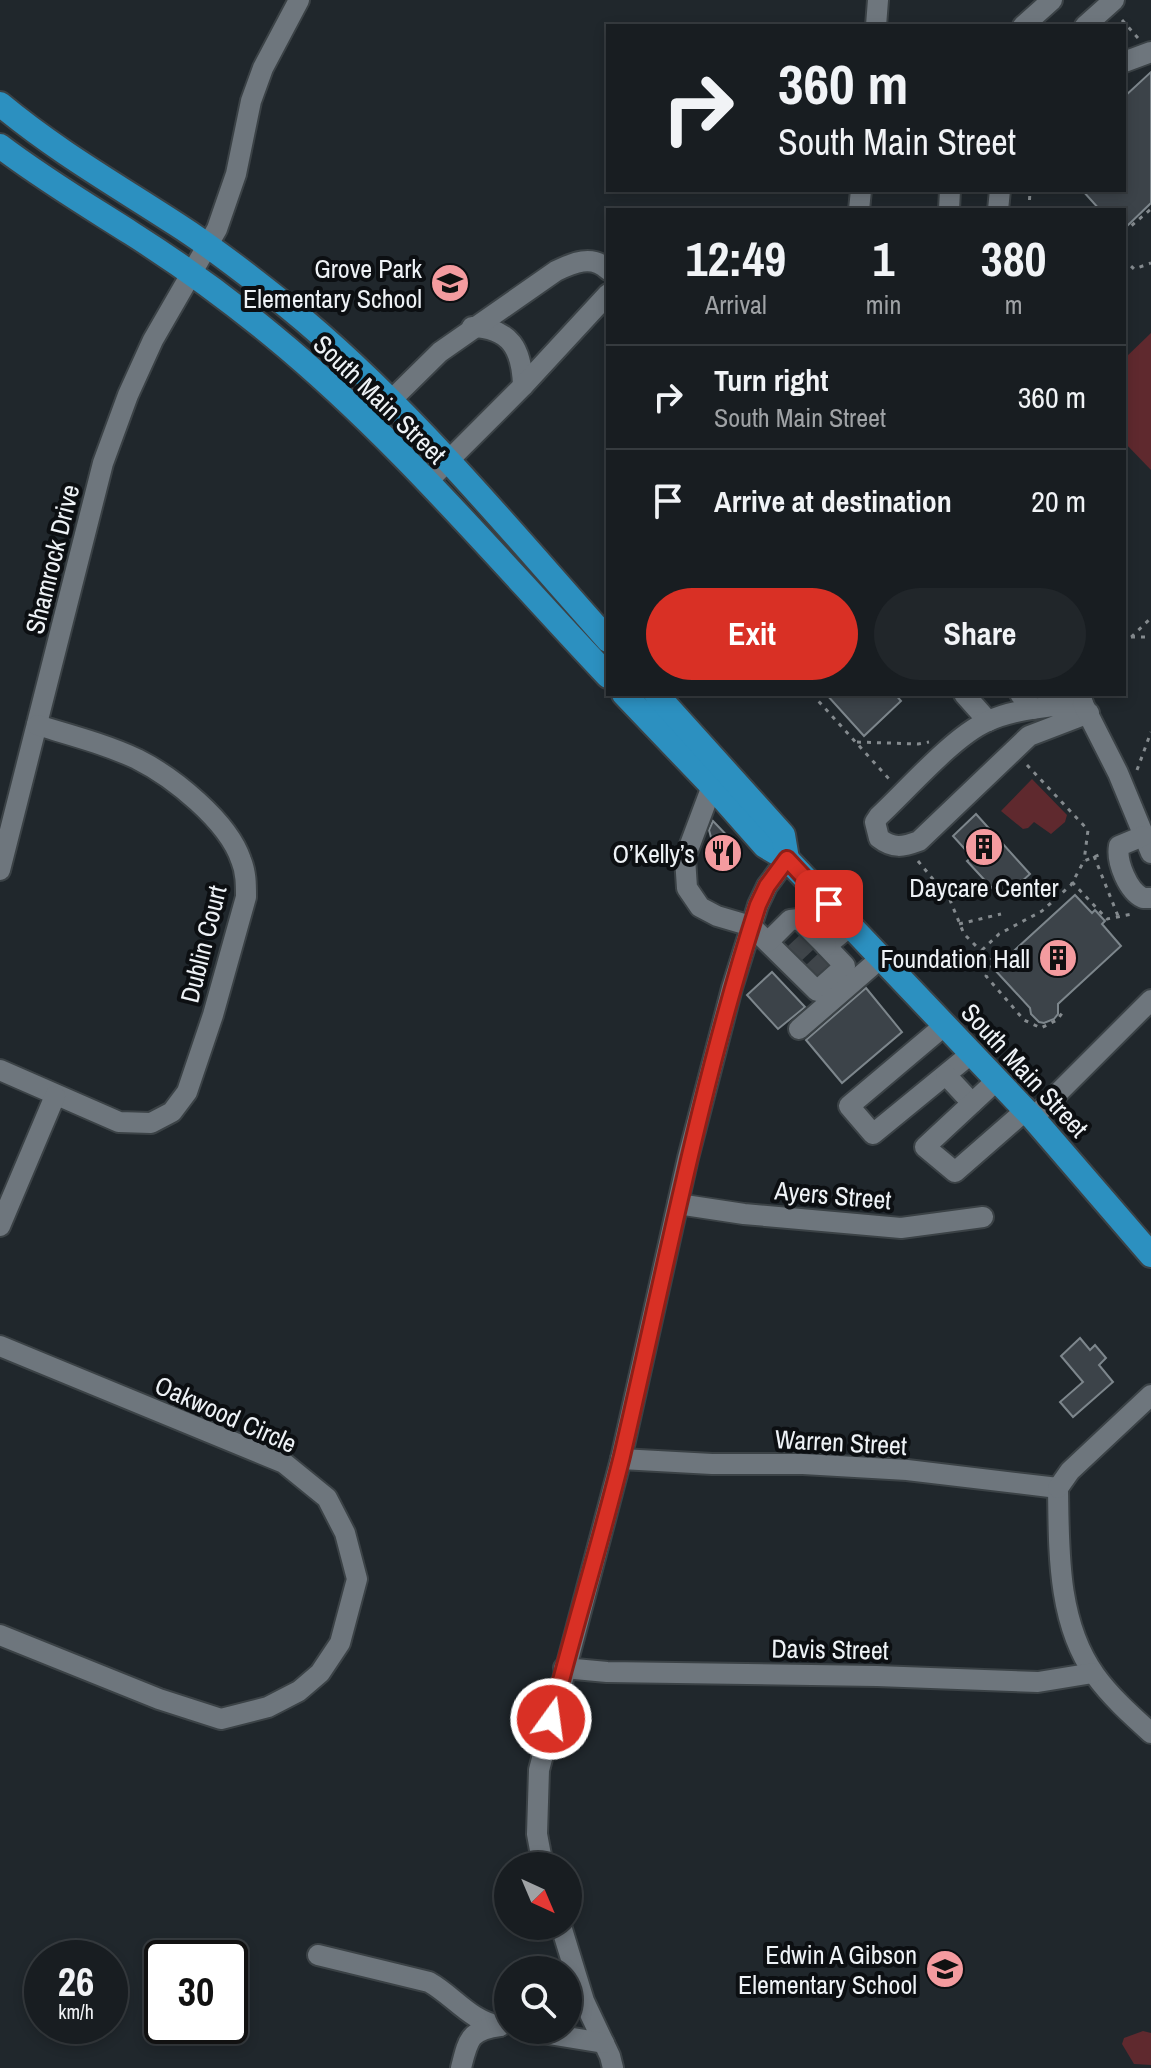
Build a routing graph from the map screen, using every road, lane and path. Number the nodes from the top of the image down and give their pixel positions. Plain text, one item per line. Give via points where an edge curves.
1 (299, 0) edge
2 (878, 0) edge
3 (1052, 0) edge
4 (1111, 2) edge
5 (876, 24) edge
6 (1025, 24) edge
7 (1087, 24) edge
8 (1151, 52) edge
9 (1126, 61) edge
10 (0, 104) edge
11 (0, 146) edge
12 (1151, 209) edge
13 (1126, 230) edge
14 (208, 245) junction
15 (1126, 261) edge
16 (1151, 263) edge
17 (606, 268) edge
18 (190, 273) junction
19 (606, 296) edge
20 (472, 327) junction
21 (523, 386) junction
22 (389, 401) junction
23 (369, 422) junction
24 (448, 461) junction
25 (427, 482) junction
26 (1151, 618) edge
27 (1131, 637) junction
28 (1151, 637) edge
29 (606, 638) edge
30 (1126, 642) edge
31 (606, 674) edge
32 (626, 696) edge
33 (659, 696) edge
34 (814, 696) edge
35 (966, 696) edge
36 (1027, 699) edge
37 (1083, 703) edge
38 (988, 721) junction
39 (37, 725) junction
40 (1151, 732) edge
41 (930, 741) dead end
42 (857, 742) junction
43 (1013, 751) junction
44 (712, 786) junction
45 (910, 787) junction
46 (1127, 796) junction
47 (1147, 844) edge
48 (905, 846) junction
49 (1119, 846) junction
50 (1094, 856) junction
51 (787, 859) junction
52 (1084, 861) junction
53 (0, 870) edge
54 (1072, 882) junction
55 (1147, 905) edge
56 (1001, 914) dead end
57 (1118, 917) junction
58 (959, 924) junction
59 (751, 926) junction
60 (850, 926) junction
61 (768, 942) junction
62 (981, 951) junction
63 (812, 956) junction
64 (881, 958) junction
65 (1151, 1000) edge
66 (1065, 1009) dead end
67 (945, 1025) junction
68 (799, 1029) dead end
69 (972, 1053) junction
70 (0, 1070) edge
71 (946, 1075) junction
72 (997, 1080) junction
73 (55, 1096) junction
74 (972, 1103) junction
75 (1030, 1114) junction
76 (678, 1204) junction
77 (983, 1217) dead end
78 (0, 1226) edge
79 (1147, 1242) edge
80 (0, 1346) edge
81 (1151, 1395) edge
82 (621, 1459) junction
83 (1058, 1488) junction
84 (0, 1635) edge
85 (564, 1668) junction
86 (1093, 1673) junction
87 (1151, 1733) edge
88 (540, 1852) edge
89 (565, 1940) edge
90 (318, 1955) dead end
91 (494, 2024) edge
92 (494, 2029) edge
93 (582, 2039) edge
94 (604, 2043) junction
95 (461, 2068) edge
96 (613, 2068) edge

1 - 14 street, Shamrock Drive via 263,68 227,203
2 - 5 street
3 - 6 street
4 - 7 street
4 - 8 path
8 - 9 street
10 - 14 main road, South Main Street via 31,131
11 - 18 main road, South Main Street
12 - 13 path
14 - 18 street, Shamrock Drive
14 - 22 main road, South Main Street via 290,309
15 - 16 path via 1134,269
17 - 20 street via 589,261 573,263
18 - 23 main road, South Main Street via 275,338
18 - 39 street, Shamrock Drive via 153,340 103,463
19 - 21 street
20 - 21 street via 501,333 515,346
20 - 22 street
21 - 24 street
22 - 23 street
22 - 24 main road, South Main Street
23 - 25 main road, South Main Street
24 - 25 street
24 - 29 main road, South Main Street
25 - 31 main road, South Main Street
26 - 27 path
27 - 28 path
27 - 30 path
32 - 44 main road, South Main Street
33 - 51 main road, South Main Street via 783,835
34 - 42 path
35 - 38 street
36 - 37 street
36 - 38 street
37 - 43 street
37 - 46 street
38 - 45 street via 968,732
39 - 53 street, Shamrock Drive
39 - 73 street, Dublin Court via 113,749 163,774 215,820 241,859 246,879 238,934 213,1015 187,1092 172,1112 151,1123 119,1122
40 - 46 path
41 - 42 path
42 - 45 path via 892,783
43 - 48 street via 919,841
43 - 52 path via 1083,822 1088,830
44 - 51 main road, South Main Street via 765,846
44 - 59 street via 685,858 687,888 700,907
45 - 48 street via 875,822 886,844
46 - 47 street
47 - 49 street
48 - 58 path via 950,900
49 - 50 path
49 - 55 street via 1131,890
50 - 52 path
50 - 57 path
51 - 59 street via 767,886
51 - 60 main road, South Main Street
52 - 54 path
54 - 57 path via 1107,919
54 - 62 path via 1042,911 999,934
55 - 57 path
56 - 58 path
58 - 62 path
59 - 61 street
59 - 76 street
60 - 63 street
60 - 64 main road, South Main Street
61 - 63 street
61 - 63 street via 790,920 799,919
62 - 66 path via 991,961 986,976 1024,1020 1041,1028
64 - 67 main road, South Main Street
64 - 68 street
65 - 75 street
67 - 69 main road, South Main Street
67 - 71 street via 849,1106 873,1134
69 - 71 street
69 - 72 main road, South Main Street
70 - 73 street
71 - 74 street
72 - 74 street
72 - 75 main road, South Main Street
73 - 78 street
74 - 75 street via 925,1147 955,1172
75 - 79 main road, South Main Street
76 - 77 street, Ayers Street via 901,1228
76 - 82 street
80 - 84 street, Oakwood Circle via 284,1463 327,1498 345,1533 357,1579 340,1643 320,1673 268,1707 221,1719
81 - 83 street
82 - 83 street, Warren Street via 907,1470
82 - 85 street
83 - 86 street via 1068,1620
85 - 86 street, Davis Street via 1038,1682
85 - 88 street via 539,1770
86 - 87 street
89 - 94 street
90 - 91 street via 429,1982 475,2018
92 - 95 street via 470,2037
93 - 94 street
94 - 96 street

